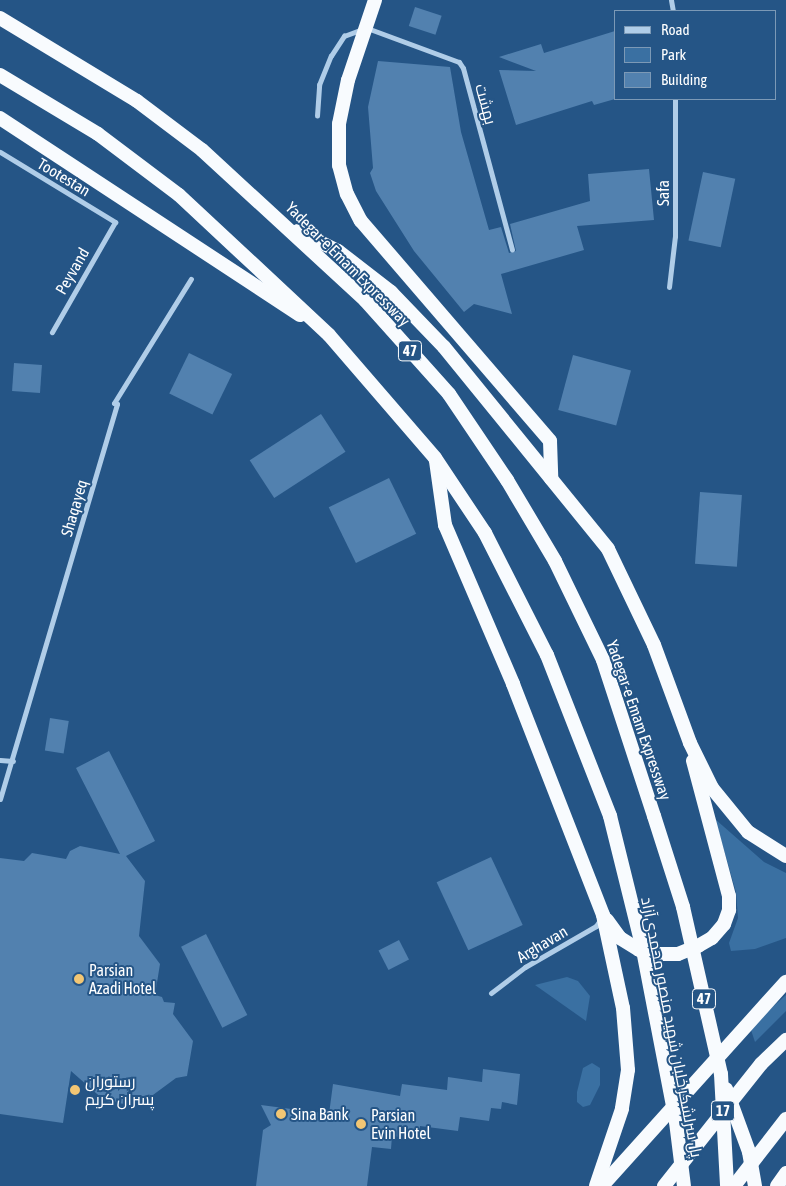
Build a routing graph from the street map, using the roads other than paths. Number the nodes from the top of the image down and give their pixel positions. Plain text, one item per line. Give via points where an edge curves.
1 (375, 0) edge
2 (0, 18) edge
3 (366, 28) junction
4 (0, 75) edge
5 (675, 100) edge
6 (317, 116) dead end
7 (0, 118) edge
8 (0, 152) edge
9 (115, 222) joint
10 (284, 224) junction
11 (512, 250) dead end
12 (191, 279) dead end
13 (669, 287) dead end
14 (52, 332) dead end
15 (329, 335) junction
16 (435, 458) junction
17 (551, 479) junction
18 (690, 743) junction
19 (0, 760) edge
20 (13, 761) junction
21 (0, 799) edge
22 (654, 816) joint
23 (786, 856) edge
24 (603, 915) junction
25 (786, 982) edge
26 (491, 993) dead end
27 (786, 1040) edge
28 (721, 1074) junction
29 (786, 1119) edge
30 (786, 1173) edge
31 (596, 1186) edge
32 (602, 1186) edge
33 (664, 1186) edge
34 (684, 1186) edge
35 (727, 1186) edge
36 (734, 1186) edge
37 (755, 1186) edge
38 (777, 1186) edge

1 - 3 highway
2 - 10 highway, Yadegar-e Emam Expressway / 47 via 137,101 202,150
3 - 6 street via 344,36 331,56 319,85
3 - 11 street, بهشت via 459,62 464,68
3 - 17 highway via 348,80 339,124 339,165 347,194 361,221 550,441
4 - 15 highway via 98,134 179,195
5 - 13 street, Safa via 675,236
7 - 15 highway
8 - 9 street, Tootestan
9 - 14 street, Peyvand
10 - 17 highway via 338,251 391,292 444,346
10 - 22 highway, Yadegar-e Emam Expressway / 47 via 365,300 449,394 507,480 555,561 603,660
12 - 20 street, Shaqayeq via 114,403 117,404
15 - 16 highway
16 - 24 highway via 445,525 513,684
16 - 34 highway, پل سرلشکر خلبان شهید منصور محمدی‌آزاد, bridge via 485,533 547,655 610,816 642,945 676,1122
17 - 18 highway via 608,549 654,645
18 - 23 highway via 712,788 728,810 748,832
18 - 24 highway via 702,802 729,896 724,924 712,938 698,946 678,954 658,954 639,950 620,938
19 - 20 street
20 - 21 street, Shaqayeq
22 - 28 highway, پل سرلشکر خلبان شهید منصور محمدی‌آزاد / 47, bridge via 683,907
24 - 26 street, Arghavan via 596,926 525,967
24 - 31 highway via 623,1008 628,1070 622,1109
25 - 32 highway
27 - 33 highway, 17 via 761,1064
28 - 35 highway, پل سرلشکر خلبان شهید منصور محمدی‌آزاد / 47, bridge
28 - 37 highway, bridge via 749,1152
29 - 36 highway
30 - 38 highway

